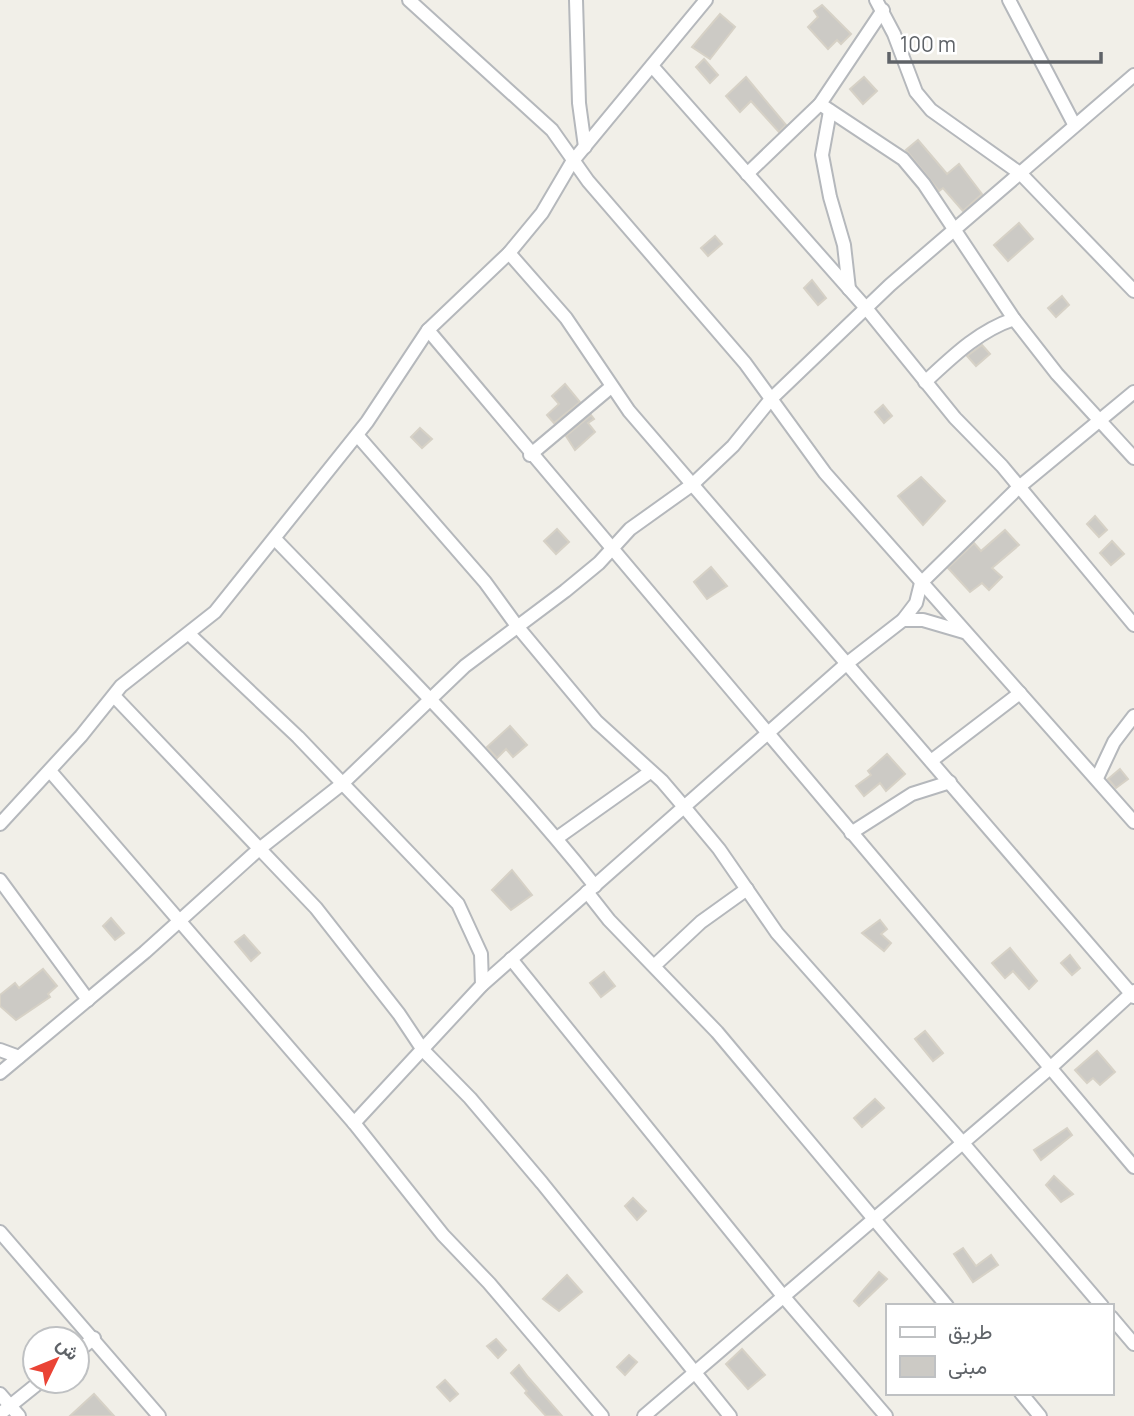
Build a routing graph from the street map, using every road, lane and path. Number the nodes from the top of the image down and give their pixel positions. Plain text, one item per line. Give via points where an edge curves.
1 (409, 0) edge
2 (576, 0) edge
3 (706, 0) edge
4 (1009, 0) edge
5 (879, 5) edge
6 (652, 66) junction
7 (1134, 75) edge
8 (825, 107) junction
9 (1074, 124) junction
10 (585, 146) junction
11 (572, 162) junction
12 (747, 174) junction
13 (1021, 174) junction
14 (955, 231) junction
15 (509, 253) junction
16 (849, 289) junction
17 (1134, 291) edge
18 (866, 308) junction
19 (1014, 319) junction
20 (428, 330) junction
21 (925, 382) junction
22 (611, 387) junction
23 (1134, 392) edge
24 (772, 399) junction
25 (1102, 419) junction
26 (356, 435) junction
27 (530, 455) junction
28 (1134, 458) edge
29 (693, 484) junction
30 (1019, 487) junction
31 (275, 539) junction
32 (610, 550) junction
33 (922, 583) junction
34 (903, 620) junction
35 (1134, 625) edge
36 (517, 626) junction
37 (966, 632) junction
38 (189, 634) junction
39 (845, 665) junction
40 (1020, 692) junction
41 (114, 696) junction
42 (431, 699) junction
43 (1134, 716) edge
44 (768, 733) junction
45 (931, 761) junction
46 (50, 771) junction
47 (650, 772) junction
48 (1097, 778) junction
49 (950, 782) junction
50 (341, 784) junction
51 (685, 808) junction
52 (1134, 822) edge
53 (0, 824) edge
54 (851, 833) junction
55 (557, 838) junction
56 (258, 850) junction
57 (0, 880) edge
58 (591, 889) junction
59 (747, 889) junction
60 (177, 920) junction
61 (510, 960) junction
62 (654, 966) junction
63 (482, 985) junction
64 (1133, 993) edge
65 (88, 999) junction
66 (0, 1050) edge
67 (423, 1050) junction
68 (19, 1057) junction
69 (1049, 1069) junction
70 (0, 1073) edge
71 (354, 1123) junction
72 (962, 1142) junction
73 (1134, 1167) edge
74 (873, 1219) junction
75 (0, 1232) edge
76 (783, 1296) junction
77 (945, 1304) edge
78 (1100, 1304) edge
79 (1113, 1319) edge
80 (94, 1338) junction
81 (91, 1340) edge
82 (1134, 1344) edge
83 (693, 1373) junction
84 (0, 1394) edge
85 (27, 1395) edge
86 (1023, 1395) edge
87 (10, 1412) edge
88 (159, 1416) edge
89 (602, 1416) edge
90 (644, 1416) edge
91 (730, 1416) edge
92 (886, 1416) edge
93 (1040, 1416) edge

1 - 11 street via 552,131
2 - 10 street
3 - 6 street
4 - 9 street
5 - 8 street
5 - 13 street via 916,92 931,110
6 - 10 street
6 - 12 street
7 - 9 street
8 - 12 street
8 - 14 street via 903,159
8 - 16 street via 822,155 845,245
9 - 13 street
10 - 11 street
11 - 15 street via 542,213
11 - 24 street
12 - 16 street
13 - 14 street
13 - 17 street
14 - 18 street
14 - 19 street
15 - 20 street
15 - 22 street via 566,318
16 - 18 street
18 - 21 street
18 - 24 street
19 - 21 street via 963,347
19 - 25 street via 1057,374
20 - 26 street
20 - 27 street
21 - 30 street
22 - 27 street
22 - 29 street
23 - 25 street
24 - 29 street
24 - 33 street via 825,473
25 - 28 street
25 - 30 street
26 - 31 street
26 - 36 street via 485,582
27 - 32 street
29 - 32 street via 630,529
29 - 39 street
30 - 33 street
30 - 35 street
31 - 38 street via 215,612
31 - 42 street
32 - 36 street
32 - 44 street
33 - 34 street via 916,603
33 - 37 street
34 - 37 street
34 - 39 street
36 - 42 street
36 - 47 street via 597,722
37 - 40 street
38 - 41 street via 141,668
38 - 50 street via 253,692
39 - 44 street
39 - 45 street
40 - 45 street
40 - 48 street
41 - 46 street
41 - 56 street
42 - 50 street
42 - 55 street
43 - 48 street via 1114,742
44 - 51 street
44 - 54 street
45 - 49 street
46 - 53 street
46 - 60 street
47 - 51 street
47 - 55 street
48 - 52 street
49 - 54 street via 912,794
49 - 64 street
50 - 56 street
50 - 63 street via 458,904 481,954
51 - 58 street
51 - 59 street
54 - 69 street
55 - 58 street
56 - 60 street
56 - 67 street via 316,908
57 - 65 street
58 - 61 street
58 - 62 street via 609,920
59 - 62 street via 701,922
59 - 72 street via 784,941
60 - 65 street
60 - 71 street
61 - 63 street
61 - 76 street
62 - 74 street via 717,1032
63 - 67 street
64 - 69 street
65 - 68 street
66 - 68 street
67 - 71 street
67 - 83 street via 542,1182
68 - 70 street
69 - 72 street
69 - 73 street
71 - 89 street via 443,1235
72 - 74 street
72 - 78 street
74 - 76 street
74 - 77 street
75 - 80 street
76 - 83 street
76 - 92 street
79 - 82 street
80 - 81 street
80 - 88 street
83 - 90 street
83 - 91 street
84 - 87 street
85 - 87 street
86 - 93 street

